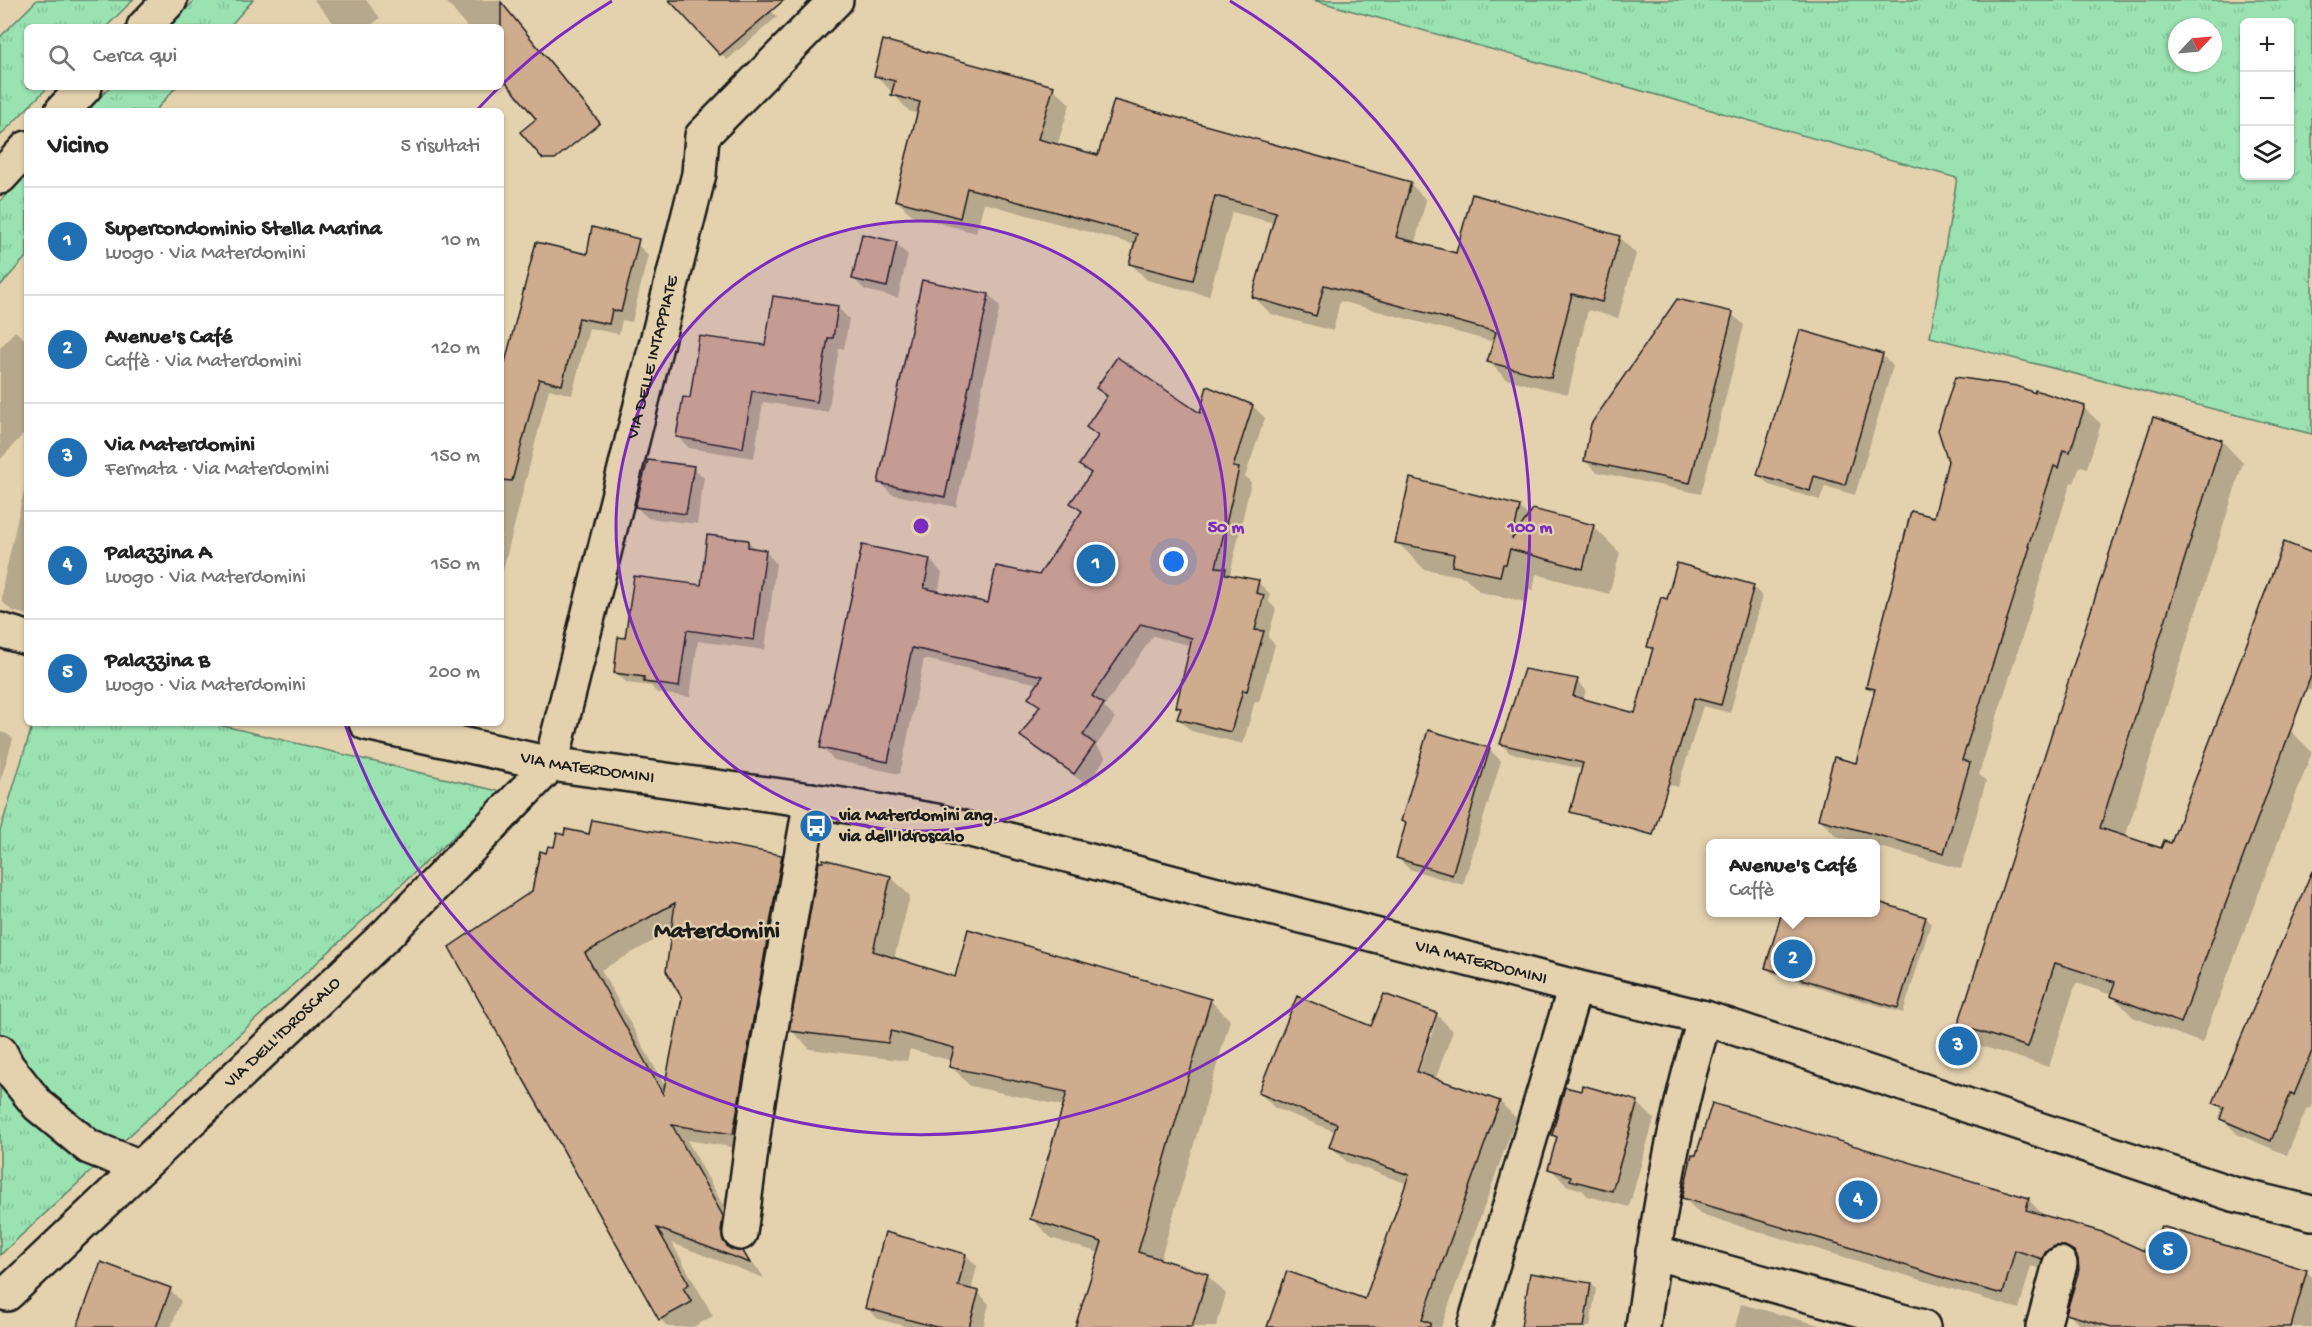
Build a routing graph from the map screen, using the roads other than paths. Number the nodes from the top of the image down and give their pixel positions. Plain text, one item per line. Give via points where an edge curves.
1 (170, 0) edge
2 (836, 0) edge
3 (147, 24) edge
4 (82, 90) edge
5 (65, 108) edge
6 (24, 151) edge
7 (0, 177) edge
8 (0, 630) edge
9 (24, 637) edge
10 (380, 726) edge
11 (551, 764) junction
12 (811, 800) junction
13 (1575, 987) junction
14 (1705, 1018) junction
15 (0, 1052) edge
16 (141, 1167) junction
17 (2312, 1213) edge
18 (740, 1233) dead end
19 (1653, 1252) junction
20 (2060, 1264) dead end
21 (7, 1294) dead end
22 (1474, 1327) edge
23 (1643, 1327) edge
24 (1923, 1327) edge
25 (2043, 1327) edge

1 - 3 street
2 - 11 street, VIA DELLE INTAPPIATE via 702,136 699,174
4 - 5 street
6 - 7 street
8 - 9 street
10 - 11 street, VIA MATERDOMINI
11 - 12 street, VIA MATERDOMINI
11 - 16 street, VIA DELL'IDROSCALO via 389,932
12 - 13 street, VIA MATERDOMINI via 936,821
12 - 18 street via 756,1113
13 - 14 street, VIA MATERDOMINI
13 - 22 street
14 - 17 street, VIA MATERDOMINI via 2233,1194
14 - 19 street via 1689,1072
15 - 16 street via 38,1105 89,1147
16 - 21 street, VIA DELL'IDROSCALO
19 - 23 street
19 - 24 street
20 - 25 street

